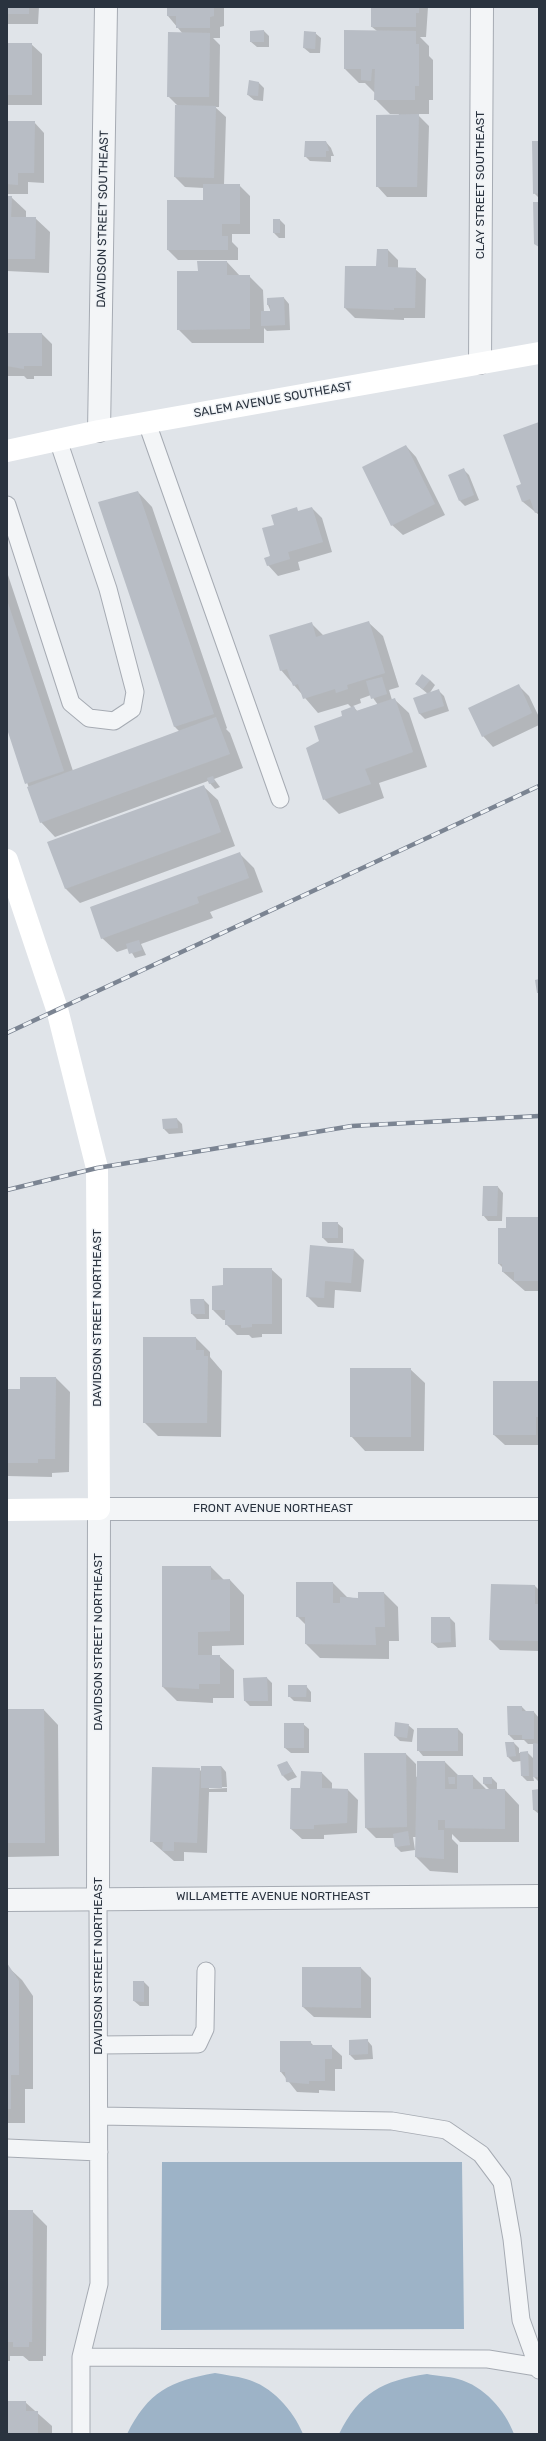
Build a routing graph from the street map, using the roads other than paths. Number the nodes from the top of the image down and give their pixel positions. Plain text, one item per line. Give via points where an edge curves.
1 (106, 7) edge
2 (482, 7) edge
3 (539, 353) edge
4 (480, 363) junction
5 (147, 423) junction
6 (99, 431) junction
7 (58, 440) junction
8 (7, 451) edge
9 (7, 505) edge
10 (280, 799) dead end
11 (7, 860) edge
12 (539, 1509) edge
13 (7, 1510) edge
14 (99, 1510) junction
15 (539, 1896) edge
16 (98, 1898) junction
17 (7, 1900) edge
18 (206, 1970) dead end
19 (99, 2045) junction
20 (99, 2116) junction
21 (7, 2148) edge
22 (99, 2152) junction
23 (81, 2357) junction
24 (538, 2369) edge
25 (81, 2434) edge

1 - 6 street, DAVIDSON STREET SOUTHEAST
2 - 4 street, CLAY STREET SOUTHEAST
3 - 4 street, SALEM AVENUE SOUTHEAST
4 - 5 street, SALEM AVENUE SOUTHEAST
5 - 6 street, SALEM AVENUE SOUTHEAST
5 - 10 lane
6 - 7 street, SALEM AVENUE SOUTHEAST
7 - 8 street, SALEM AVENUE SOUTHEAST
7 - 9 lane via 108,589 135,692 132,709 114,721 89,718 71,703
11 - 14 street, DAVIDSON STREET NORTHEAST via 57,1009 97,1168
12 - 14 street, FRONT AVENUE NORTHEAST
13 - 14 street, FRONT AVENUE NORTHEAST
14 - 16 street, DAVIDSON STREET NORTHEAST
15 - 16 street, WILLAMETTE AVENUE NORTHEAST
16 - 17 street, WILLAMETTE AVENUE NORTHEAST
16 - 19 lane, DAVIDSON STREET NORTHEAST
18 - 19 lane via 205,2029 198,2044
19 - 20 lane, DAVIDSON STREET NORTHEAST
20 - 22 lane, DAVIDSON STREET NORTHEAST
20 - 24 lane via 392,2120 446,2130 481,2154 502,2182 512,2239 521,2320
21 - 22 lane
22 - 23 lane, DAVIDSON STREET NORTHEAST via 99,2284
23 - 24 lane via 488,2358
23 - 25 lane, DAVIDSON STREET NORTHEAST

